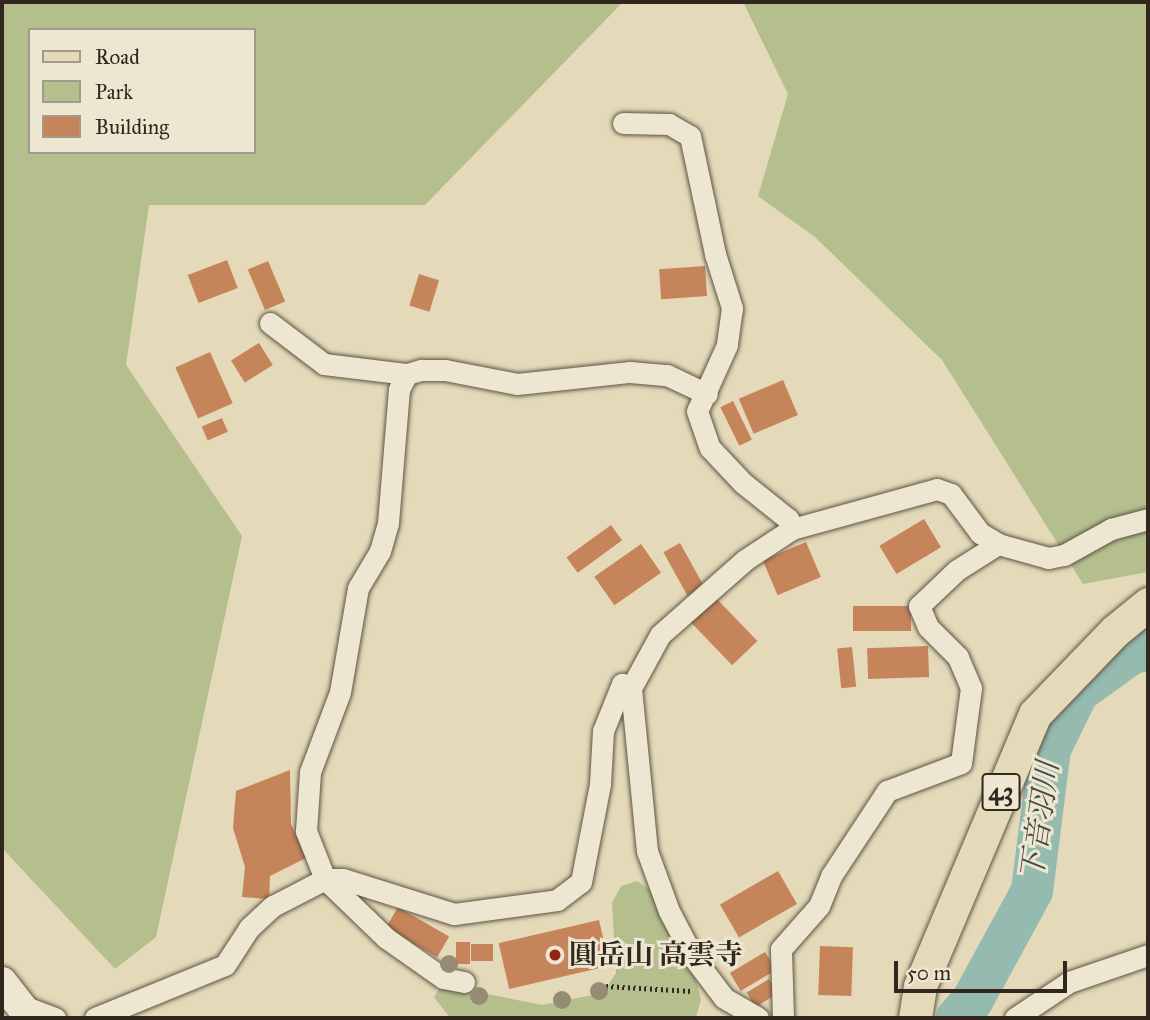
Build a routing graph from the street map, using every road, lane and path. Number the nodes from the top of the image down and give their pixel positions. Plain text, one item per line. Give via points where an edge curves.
1 (623, 123) dead end
2 (270, 323) dead end
3 (407, 373) junction
4 (707, 394) junction
5 (1148, 519) edge
6 (792, 529) junction
7 (998, 544) junction
8 (1148, 604) edge
9 (631, 688) junction
10 (326, 879) junction
11 (1148, 955) edge
12 (464, 982) dead end
13 (606, 986) dead end
14 (720, 993) junction
15 (11, 998) edge
16 (55, 1018) edge
17 (95, 1018) edge
18 (758, 1018) edge
19 (783, 1018) edge
20 (915, 1018) edge
21 (1014, 1018) edge

1 - 4 street via 668,124 691,136 715,254 732,307 727,345
2 - 3 street via 324,364
3 - 4 street via 445,370 517,384 630,372 667,375
3 - 10 street via 399,389 388,523 380,551 358,589 340,692 310,772 305,802 306,831
4 - 6 street via 697,411 710,448 743,483 788,519
5 - 7 street via 1111,529 1064,555 1048,558
6 - 7 street via 937,489 951,494 980,533
6 - 9 street via 745,560 660,635
7 - 19 street via 957,570 919,606 928,628 958,657 971,688 961,763 887,791 831,876 819,906 781,949
8 - 20 main road, 43 via 1115,631 1035,714 920,986
9 - 10 street via 622,684 603,731 600,784 581,882 557,900 454,914 343,879
9 - 14 street via 647,850 669,911 693,957
10 - 12 street via 386,938 443,978
10 - 17 street via 304,886 273,906 249,928 225,965
11 - 21 street via 1069,982
13 - 14 path
14 - 18 street
15 - 16 street

